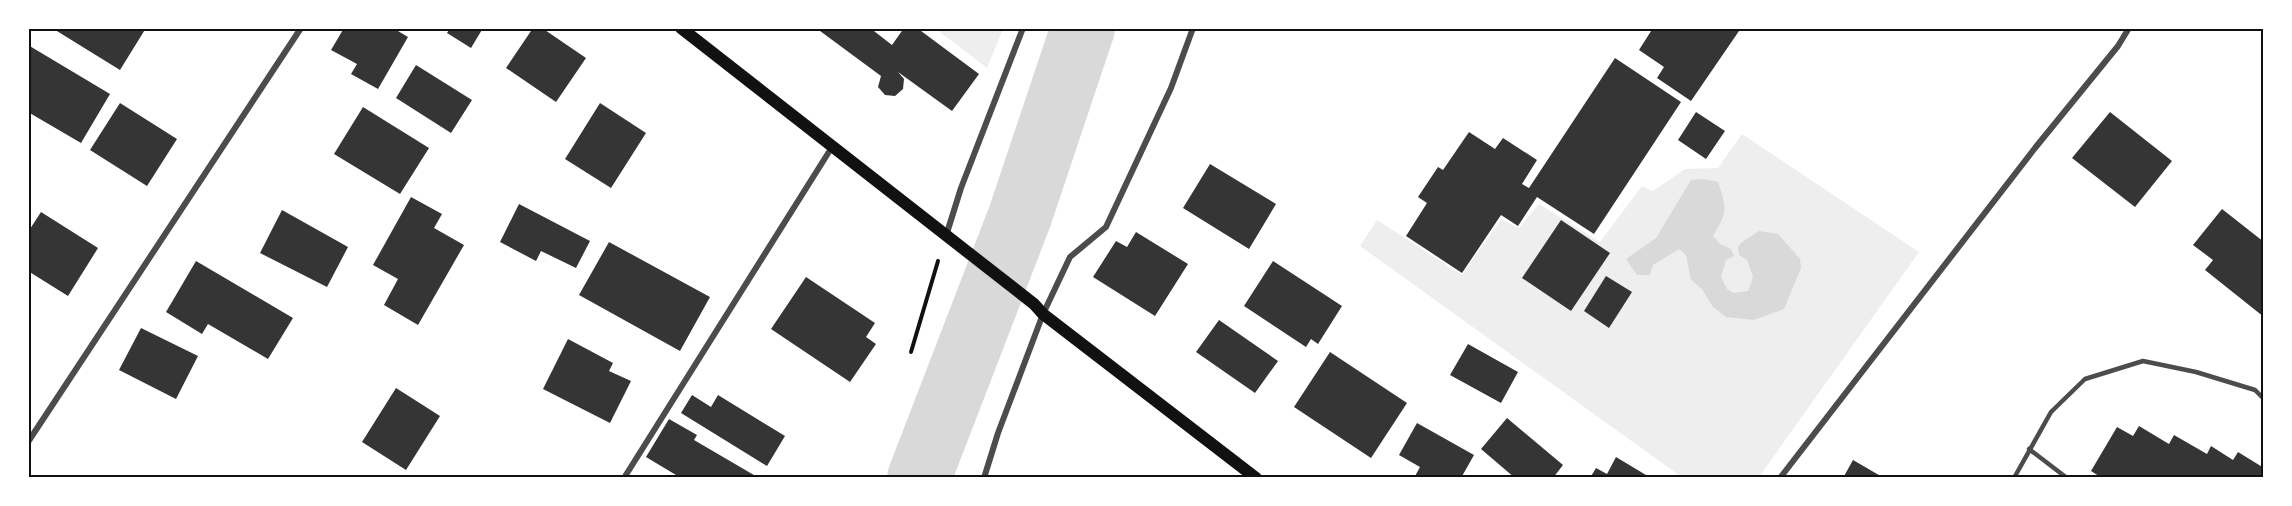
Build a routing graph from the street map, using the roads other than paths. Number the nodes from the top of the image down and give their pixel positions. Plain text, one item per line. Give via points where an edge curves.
1 (301, 28) edge
2 (681, 28) edge
3 (1023, 28) edge
4 (1193, 28) edge
5 (2129, 28) edge
6 (833, 146) junction
7 (951, 240) junction
8 (1043, 314) junction
9 (2264, 399) edge
10 (28, 442) edge
11 (2029, 449) junction
12 (624, 477) edge
13 (984, 477) edge
14 (1256, 477) edge
15 (1780, 477) edge
16 (2014, 477) edge
17 (2067, 477) edge

1 - 10 street
2 - 6 main road
3 - 7 street via 961,189
4 - 8 street via 1171,88 1106,227 1070,257
5 - 15 street
6 - 7 main road
6 - 12 street
7 - 8 main road
8 - 13 street
8 - 14 main road
9 - 11 lane via 2255,390 2143,361 2085,379 2051,412
11 - 16 lane
11 - 17 lane

